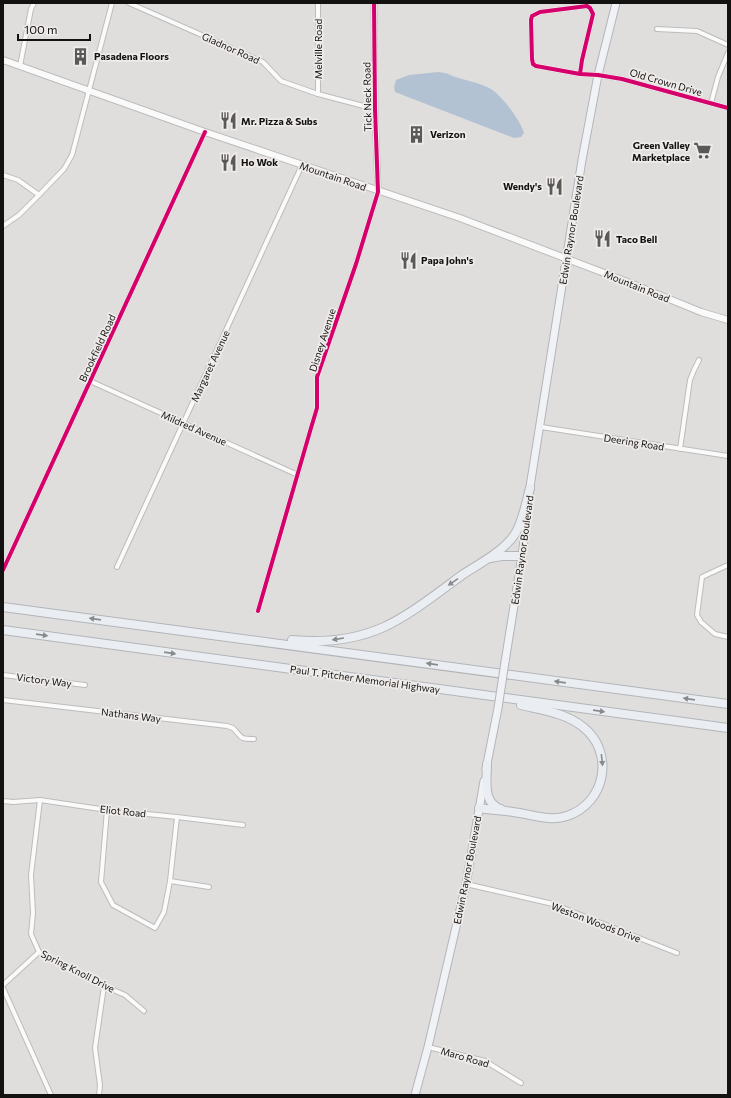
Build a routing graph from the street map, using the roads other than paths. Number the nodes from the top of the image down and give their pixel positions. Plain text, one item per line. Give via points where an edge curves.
1 (34, 3) edge
2 (112, 3) edge
3 (129, 3) edge
4 (317, 3) edge
5 (374, 3) edge
6 (616, 3) edge
7 (657, 29) dead end
8 (728, 45) edge
9 (728, 53) edge
10 (3, 60) edge
11 (20, 66) junction
12 (580, 74) junction
13 (598, 75) junction
14 (88, 91) junction
15 (318, 94) junction
16 (711, 103) junction
17 (728, 108) edge
18 (375, 109) junction
19 (205, 132) junction
20 (302, 165) junction
21 (3, 175) edge
22 (378, 192) junction
23 (39, 195) junction
24 (3, 226) edge
25 (566, 259) junction
26 (728, 320) edge
27 (699, 360) dead end
28 (90, 381) junction
29 (184, 422) junction
30 (541, 427) junction
31 (680, 449) junction
32 (728, 456) edge
33 (298, 475) junction
34 (530, 488) junction
35 (522, 556) junction
36 (485, 560) junction
37 (728, 565) edge
38 (117, 567) dead end
39 (3, 570) edge
40 (3, 607) edge
41 (258, 611) dead end
42 (110, 621) junction
43 (3, 630) edge
44 (728, 637) edge
45 (3, 675) edge
46 (85, 685) dead end
47 (463, 693) junction
48 (3, 700) edge
49 (728, 704) edge
50 (728, 728) edge
51 (254, 739) dead end
52 (487, 764) junction
53 (40, 800) junction
54 (3, 801) edge
55 (479, 808) junction
56 (107, 810) junction
57 (514, 812) junction
58 (177, 817) junction
59 (243, 825) dead end
60 (170, 881) junction
61 (466, 884) junction
62 (208, 887) dead end
63 (39, 952) junction
64 (677, 953) dead end
65 (3, 985) edge
66 (104, 986) junction
67 (3, 988) edge
68 (144, 1011) dead end
69 (428, 1047) junction
70 (521, 1083) dead end
71 (50, 1095) edge
72 (99, 1095) edge
73 (415, 1095) edge

1 - 11 street
2 - 14 street
3 - 15 street, Gladnor Road via 250,55 263,62 281,81
4 - 15 street, Melville Road
5 - 18 street, Tick Neck Road
6 - 13 main road, Edwin Raynor Boulevard
7 - 8 street via 697,31
9 - 16 street
10 - 11 main road, Mountain Road
11 - 14 main road, Mountain Road
12 - 12 street, Old Crown Drive via 593,14 590,8 587,6 540,12 532,16 533,64
12 - 13 street, Old Crown Drive
13 - 16 street, Old Crown Drive
13 - 25 main road, Edwin Raynor Boulevard
14 - 19 main road, Mountain Road
14 - 23 street via 72,155 64,169
15 - 18 street, Gladnor Road
16 - 17 street, Old Crown Drive
18 - 22 street, Tick Neck Road
19 - 20 main road, Mountain Road
19 - 28 street, Brookfield Road
20 - 22 main road, Mountain Road
20 - 29 street, Margaret Avenue
21 - 23 street via 18,180
22 - 25 main road, Mountain Road via 460,218
22 - 33 street, Disney Avenue via 370,223 317,377 317,408
23 - 24 street via 19,215
25 - 26 main road, Mountain Road via 701,312
25 - 30 main road, Edwin Raynor Boulevard
27 - 31 street via 690,380
28 - 29 street, Mildred Avenue
28 - 39 street, Brookfield Road
29 - 33 street, Mildred Avenue
29 - 38 street, Margaret Avenue
30 - 31 street, Deering Road
30 - 34 main road, Edwin Raynor Boulevard
31 - 32 street, Deering Road
33 - 41 street, Disney Avenue
34 - 35 main road, Edwin Raynor Boulevard
34 - 36 highway via 515,534 510,541
35 - 36 highway via 502,556
35 - 52 main road, Edwin Raynor Boulevard, bridge
36 -> 42 highway via 402,617 368,633 338,640 297,641
37 - 44 street via 702,577 697,615 715,634
42 -> 40 highway
49 -> 42 highway
43 -> 47 highway, Paul T. Pitcher Memorial Highway
45 - 46 street, Victory Way
47 -> 50 highway, Paul T. Pitcher Memorial Highway
47 -> 57 highway via 548,711 573,720 591,734 602,753 603,774 600,784 591,800 576,812 567,816 548,818
48 - 51 street, Nathans Way via 227,726 233,728 243,739
52 - 55 main road, Edwin Raynor Boulevard
52 - 57 highway via 488,799 497,808
53 - 54 street, Eliot Road
53 - 56 street, Eliot Road
53 - 63 street, Spring Knoll Drive via 30,875 33,913 31,934
55 - 57 highway
55 - 61 main road, Edwin Raynor Boulevard
56 - 58 street, Eliot Road
56 - 60 street via 100,882 113,905 155,928 164,912
58 - 59 street, Eliot Road
58 - 60 street
60 - 62 street
61 - 64 street, Weston Woods Drive via 553,904
61 - 69 main road, Edwin Raynor Boulevard
63 - 65 street
63 - 66 street, Spring Knoll Drive
66 - 68 street, Spring Knoll Drive via 126,994
66 - 72 street via 95,1048
67 - 71 street
69 - 70 street, Maro Road via 485,1062
69 - 73 main road, Edwin Raynor Boulevard

